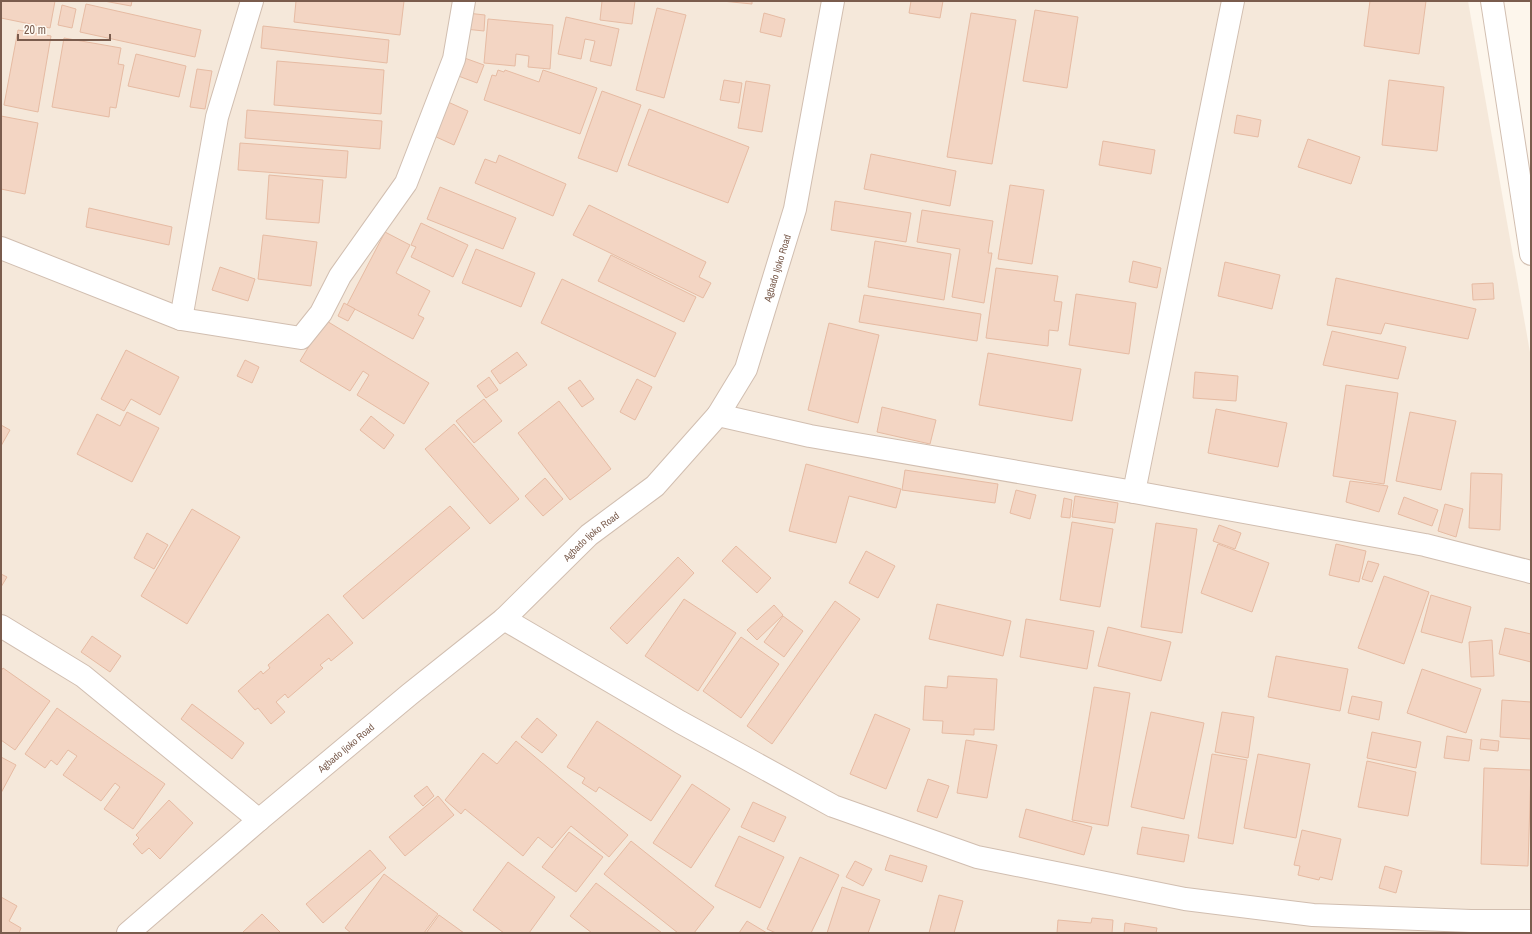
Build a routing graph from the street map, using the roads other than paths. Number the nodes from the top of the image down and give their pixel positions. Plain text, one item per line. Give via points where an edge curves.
1 (252, 1) edge
2 (464, 1) edge
3 (833, 1) edge
4 (1233, 1) edge
5 (1492, 1) edge
6 (1, 248) edge
7 (1531, 254) edge
8 (181, 319) junction
9 (718, 415) junction
10 (1134, 492) junction
11 (1531, 572) edge
12 (504, 619) junction
13 (1, 626) edge
14 (259, 820) junction
15 (1531, 921) edge
16 (128, 933) edge

1 - 8 street via 217,117
2 - 8 street via 454,60 406,183 340,276 321,313 301,338
3 - 9 street, Agbado Ijoko Road via 795,209 746,369
4 - 10 street
5 - 7 street
6 - 8 street
9 - 10 street via 818,437
9 - 12 street, Agbado Ijoko Road via 655,486 589,536
10 - 11 street via 1425,545
12 - 14 street, Agbado Ijoko Road
12 - 15 street via 680,722 833,806 977,857 1185,899 1313,915
13 - 14 street via 83,676
14 - 16 street, Agbado Ijoko Road

